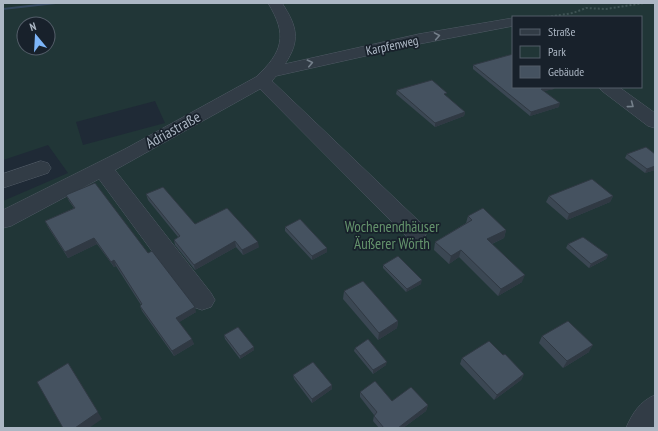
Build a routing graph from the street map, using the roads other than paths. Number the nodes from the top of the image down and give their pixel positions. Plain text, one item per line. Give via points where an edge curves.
1 (275, 3) edge
2 (512, 22) edge
3 (267, 77) junction
4 (609, 88) edge
5 (655, 122) edge
6 (41, 168) dead end
7 (102, 168) junction
8 (3, 181) edge
9 (3, 220) edge
10 (416, 232) dead end
11 (202, 300) dead end
12 (655, 409) edge
13 (641, 428) edge

1 - 3 street via 284,17 288,31 286,49
3 -> 2 street, Karpfenweg via 419,39
3 - 7 street, Adriastraße
3 - 10 street
4 -> 5 street
6 - 8 street
7 - 9 street, Adriastraße
7 - 11 street
12 - 13 street

